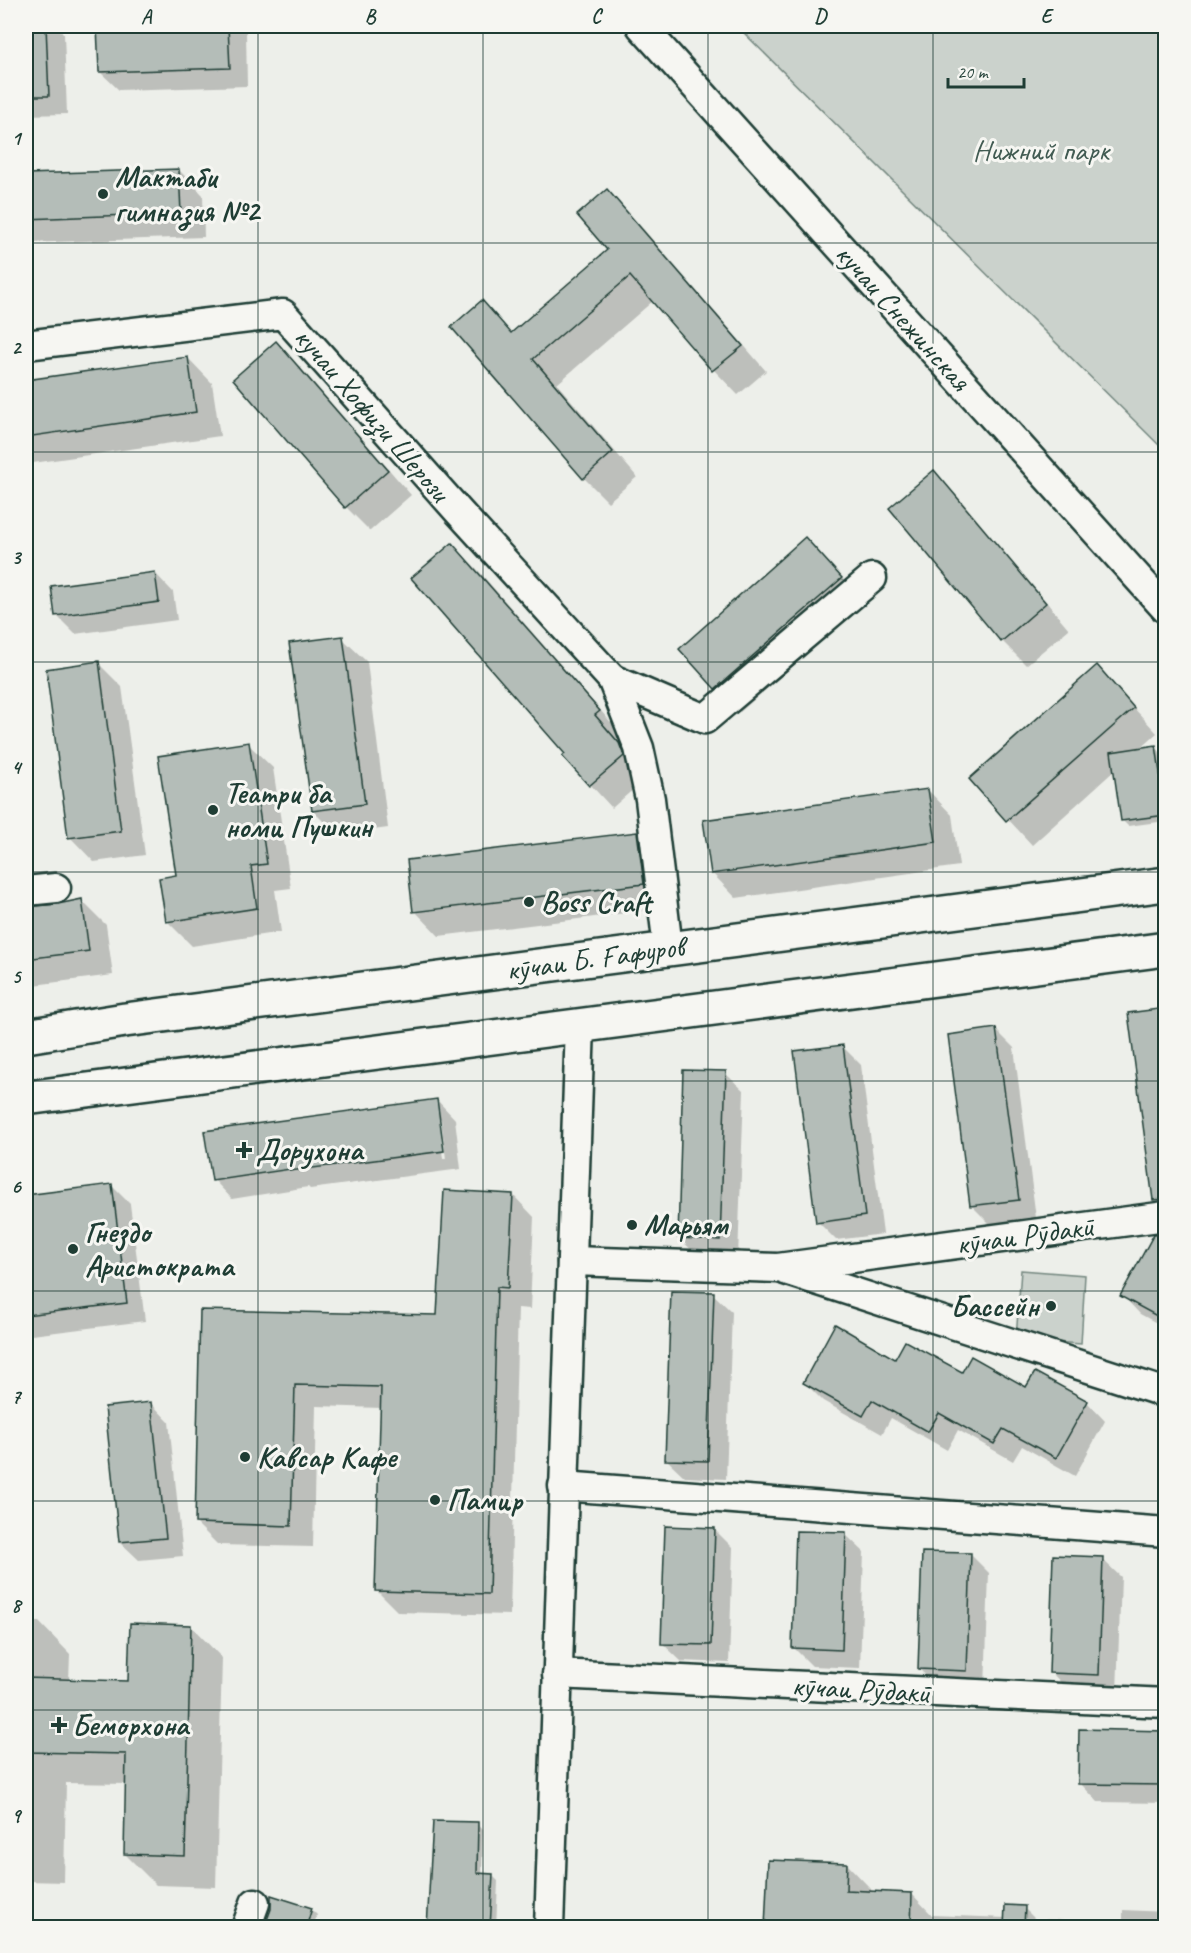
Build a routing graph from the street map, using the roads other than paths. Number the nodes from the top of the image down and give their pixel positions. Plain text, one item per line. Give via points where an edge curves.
1 (641, 26) edge
2 (26, 345) edge
3 (872, 578) dead end
4 (1166, 609) edge
5 (612, 679) junction
6 (1166, 884) edge
7 (56, 888) dead end
8 (26, 891) edge
9 (668, 948) junction
10 (1166, 949) edge
11 (580, 1025) junction
12 (26, 1036) edge
13 (26, 1098) edge
14 (1166, 1216) edge
15 (572, 1261) junction
16 (778, 1268) junction
17 (1166, 1393) edge
18 (562, 1486) junction
19 (1166, 1532) edge
20 (557, 1674) junction
21 (1166, 1703) edge
22 (549, 1928) edge

1 - 4 street, кучаи Снежинская
2 - 5 street, кучаи Хофизи Шерози via 284,314
3 - 5 street via 705,719
5 - 9 street via 639,748 648,789
6 - 9 main road, кӯчаи Б. Ғафуров
7 - 8 street
9 - 12 main road, кӯчаи Б. Ғафуров
10 - 11 main road
11 - 13 main road
11 - 15 street
14 - 16 street, кӯчаи Рӯдакӣ
15 - 16 street, кӯчаи Рӯдакӣ
15 - 18 street
16 - 17 street, кӯчаи Рӯдакӣ
18 - 19 street
18 - 20 street
20 - 21 street, кӯчаи Рӯдакӣ
20 - 22 street

